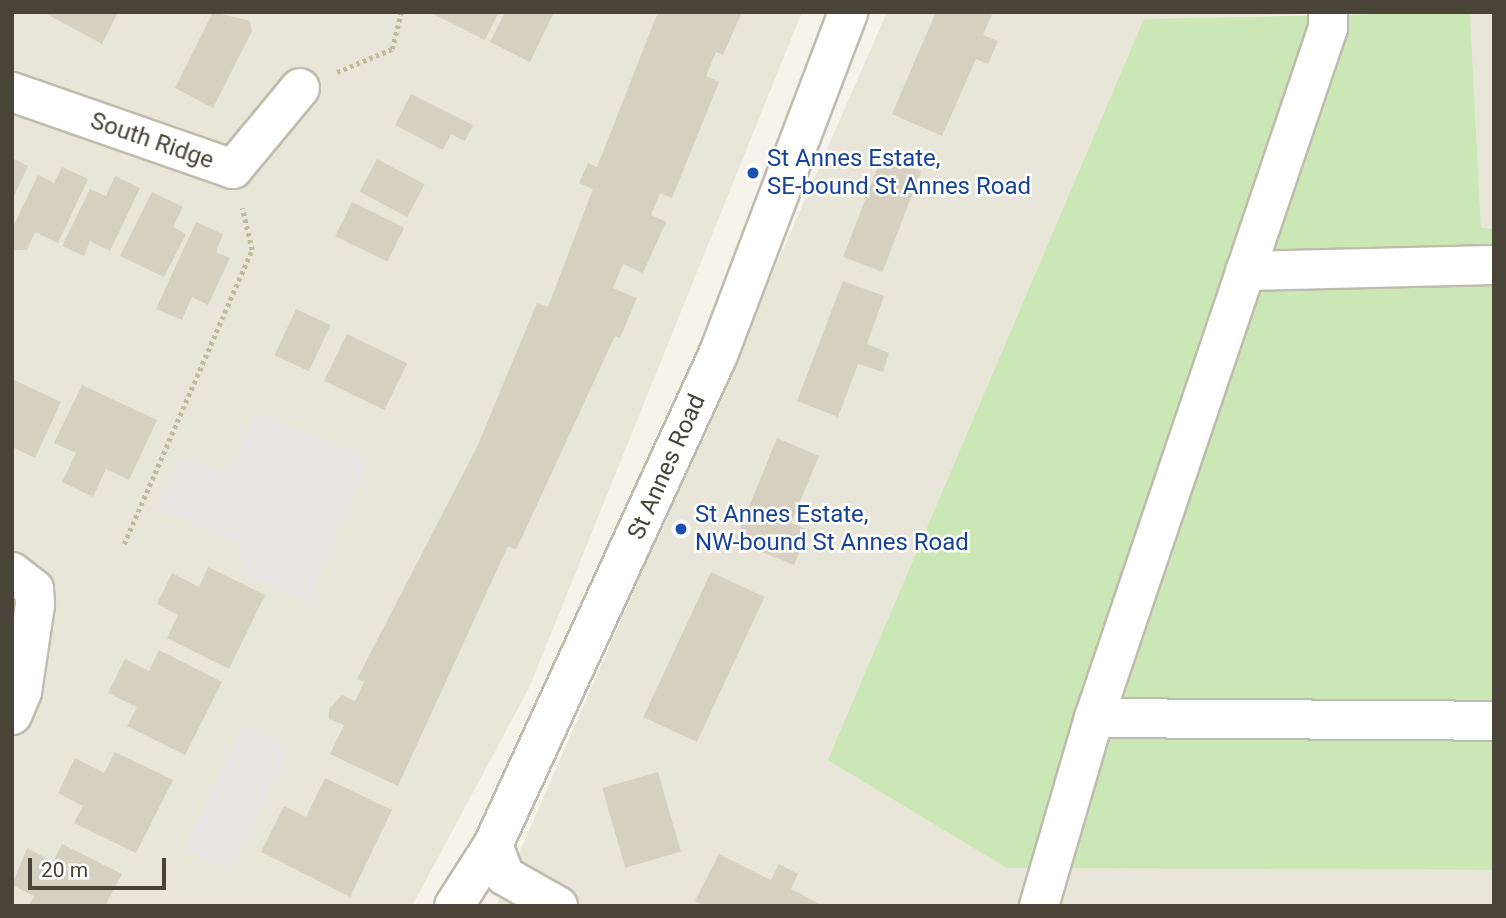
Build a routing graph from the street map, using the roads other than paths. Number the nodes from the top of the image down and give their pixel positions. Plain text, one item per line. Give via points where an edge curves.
1 (848, 12) edge
2 (1328, 12) edge
3 (300, 88) road end
4 (12, 92) edge
5 (1494, 265) edge
6 (1245, 271) junction
7 (12, 572) edge
8 (12, 715) edge
9 (1094, 718) junction
10 (1494, 721) edge
11 (493, 845) junction
12 (454, 906) edge
13 (558, 906) edge
14 (1038, 906) edge

1 - 11 street, St Annes Road via 718,355
2 - 6 street via 1328,28
3 - 4 street, South Ridge via 233,169
5 - 6 street
6 - 9 street
7 - 8 street via 34,589 34,605 22,692
9 - 10 street
9 - 14 street
11 - 12 street, St Annes Road
11 - 13 street via 505,876

